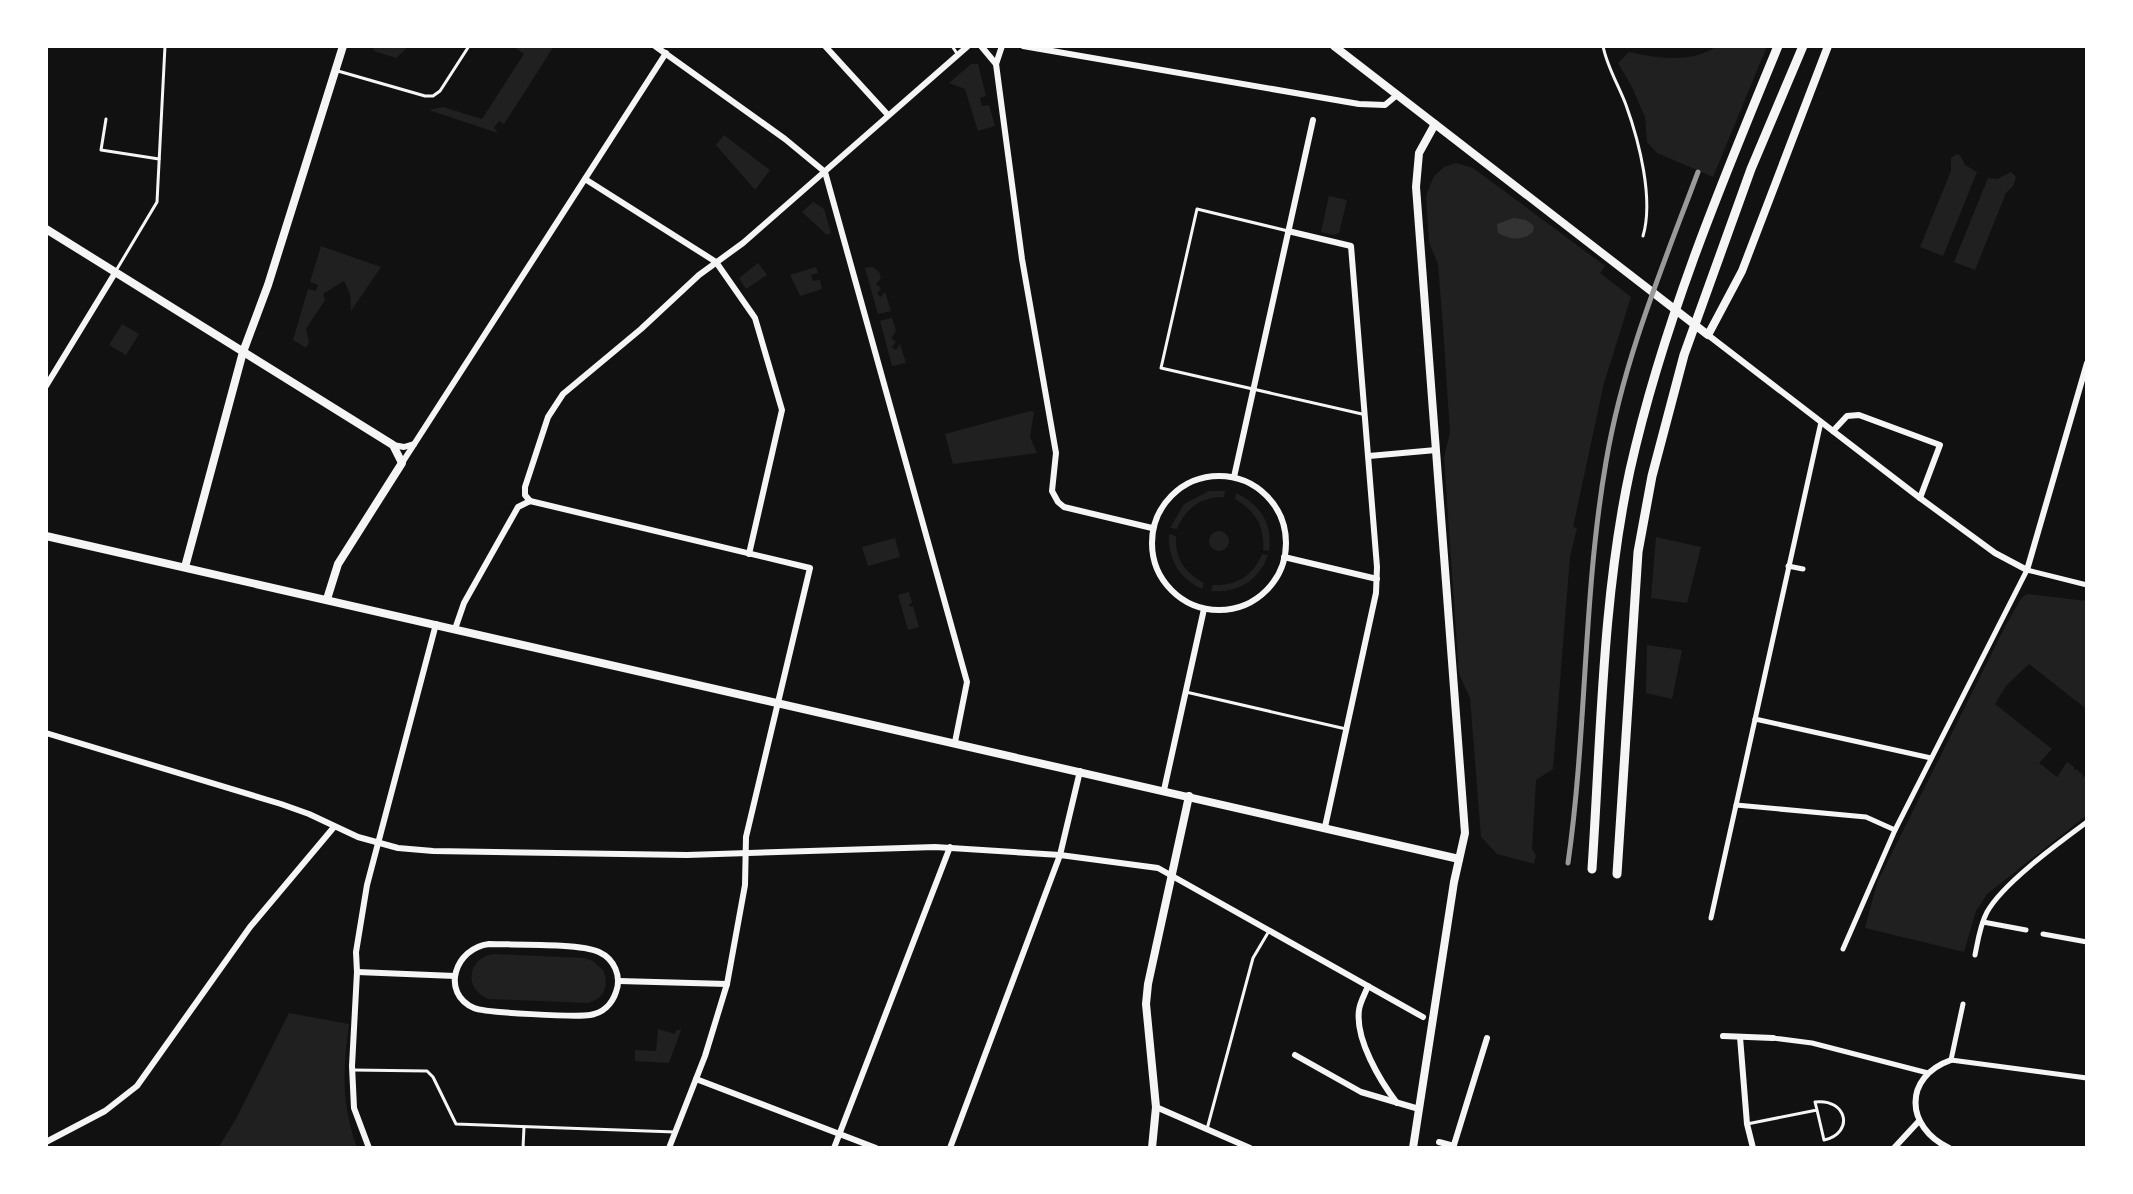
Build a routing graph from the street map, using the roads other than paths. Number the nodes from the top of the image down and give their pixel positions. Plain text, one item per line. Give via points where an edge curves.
1 (165, 46) edge
2 (343, 46) edge
3 (469, 46) edge
4 (655, 46) edge
5 (825, 46) edge
6 (952, 46) edge
7 (968, 46) edge
8 (981, 46) edge
9 (1002, 46) edge
10 (1023, 46) edge
11 (1334, 46) edge
12 (1603, 46) edge
13 (1778, 46) edge
14 (1803, 46) edge
15 (1828, 46) edge
16 (666, 53) junction
17 (958, 55) junction
18 (996, 64) junction
19 (336, 70) junction
20 (1397, 95) junction
21 (888, 115) junction
22 (106, 119) dead end
23 (1313, 120) dead end
24 (1435, 124) junction
25 (159, 159) junction
26 (825, 172) junction
27 (585, 179) junction
28 (46, 229) edge
29 (1288, 231) junction
30 (1643, 236) dead end
31 (716, 262) junction
32 (115, 273) junction
33 (1706, 333) junction
34 (243, 352) junction
35 (2087, 363) edge
36 (46, 386) edge
37 (1253, 389) junction
38 (1365, 414) junction
39 (1821, 422) junction
40 (1833, 431) junction
41 (414, 444) junction
42 (393, 445) junction
43 (1436, 450) junction
44 (1369, 456) junction
45 (402, 463) junction
46 (1234, 477) junction
47 (1920, 498) junction
48 (530, 501) junction
49 (1152, 528) junction
50 (46, 536) edge
51 (749, 554) junction
52 (1284, 557) junction
53 (1788, 566) junction
54 (185, 567) junction
55 (1803, 569) dead end
56 (2027, 570) junction
57 (1377, 579) junction
58 (2087, 585) edge
59 (327, 599) junction
60 (1204, 609) junction
61 (436, 624) junction
62 (455, 629) junction
63 (1186, 692) junction
64 (778, 701) junction
65 (1755, 719) junction
66 (1346, 729) junction
67 (46, 733) edge
68 (955, 742) junction
69 (1931, 758) junction
70 (1080, 771) junction
71 (1164, 790) junction
72 (1189, 796) junction
73 (1736, 805) junction
74 (2087, 822) edge
75 (334, 827) junction
76 (1325, 827) junction
77 (1895, 830) junction
78 (379, 844) junction
79 (950, 847) junction
80 (745, 853) junction
81 (1060, 855) junction
82 (1459, 859) junction
83 (1592, 869) dead end
84 (1617, 874) dead end
85 (1172, 876) junction
86 (1711, 918) dead end
87 (1983, 922) junction
88 (2026, 930) dead end
89 (1269, 931) junction
90 (2043, 934) dead end
91 (2087, 942) edge
92 (1843, 949) dead end
93 (1975, 955) dead end
94 (357, 972) junction
95 (455, 976) junction
96 (619, 981) junction
97 (727, 984) junction
98 (1368, 986) junction
99 (1963, 1004) dead end
100 (1423, 1017) dead end
101 (1723, 1036) dead end
102 (1740, 1037) junction
103 (1487, 1038) dead end
104 (1773, 1038) joint
105 (1295, 1055) dead end
106 (1951, 1060) junction
107 (353, 1070) junction
108 (1928, 1073) junction
109 (2087, 1078) edge
110 (696, 1079) junction
111 (1397, 1103) junction
112 (1156, 1107) junction
113 (1419, 1109) junction
114 (1817, 1110) junction
115 (1919, 1121) junction
116 (1747, 1124) junction
117 (524, 1127) junction
118 (1207, 1129) junction
119 (675, 1132) junction
120 (840, 1134) junction
121 (46, 1142) edge
122 (1439, 1142) dead end
123 (1414, 1146) edge
124 (1454, 1147) edge
125 (369, 1148) edge
126 (523, 1148) edge
127 (669, 1148) edge
128 (834, 1148) edge
129 (876, 1148) edge
130 (950, 1148) edge
131 (1152, 1148) edge
132 (1250, 1148) edge
133 (1753, 1148) edge
134 (1894, 1148) edge
135 (1949, 1148) edge

1 - 25 lane
2 - 19 street
3 - 19 lane via 433,96
4 - 16 street
5 - 21 street
6 - 17 lane
7 - 17 street
8 - 18 street
9 - 18 street
10 - 20 street via 1359,104 1385,105
11 - 20 street
12 - 30 lane via 1627,108 1641,167 1649,206
13 - 83 main road via 1719,188 1663,348 1630,472 1616,550
14 - 84 main road via 1751,169 1684,355 1652,476 1638,552
15 - 33 street via 1742,271
16 - 26 street
16 - 27 street
17 - 21 street
18 - 49 street via 1022,259 1056,453 1052,491 1064,507
19 - 34 street
20 - 24 street
21 - 26 street
22 - 25 lane via 101,150
23 - 29 street
24 - 33 street
24 - 43 street via 1419,153 1415,178
25 - 32 lane via 154,211
26 - 31 street
26 - 68 street via 967,682
27 - 31 street
27 - 41 street
28 - 32 street
29 - 37 street
29 - 37 lane via 1197,209 1161,368
29 - 38 street via 1351,246
31 - 48 street via 559,398 525,487
31 - 51 street via 755,318 781,406
32 - 34 street
32 - 36 street
33 - 39 street
34 - 42 street
34 - 54 street
35 - 56 street
37 - 38 lane
37 - 46 street
38 - 44 street
39 - 40 street
39 - 53 street
40 - 47 street
40 - 47 street via 1847,416 1859,415 1940,445
41 - 42 street
41 - 45 street
42 - 45 street
43 - 44 street
43 - 82 street via 1465,833
44 - 57 street
45 - 59 street via 337,567
46 - 49 street via 1210,476 1187,483 1166,500
46 - 52 street via 1258,488 1278,511
47 - 56 street
48 - 51 street
48 - 62 street via 518,507
49 - 60 street via 1153,558 1161,577 1178,597
50 - 54 street
51 - 64 street via 810,568
52 - 57 street
52 - 60 street via 1259,597 1228,610
53 - 55 street
53 - 65 street
54 - 59 street
56 - 58 street
56 - 69 street
57 - 66 street
59 - 61 street
60 - 63 street
61 - 62 street
61 - 78 street
62 - 64 street
63 - 66 lane
63 - 71 street
64 - 68 street
64 - 80 street
65 - 69 street
65 - 73 street
66 - 76 street
67 - 75 street via 281,804
68 - 70 street
69 - 77 street
70 - 71 street
70 - 81 street
71 - 72 street
72 - 76 street
72 - 85 street
73 - 77 street via 1866,817
73 - 86 street
74 - 87 street via 1994,901
75 - 78 street
75 - 121 street via 250,927 137,1086 105,1111
76 - 82 street
77 - 92 street
78 - 80 street via 448,852
78 - 94 street via 361,913
79 - 80 street
79 - 81 street
79 - 120 street
80 - 97 street via 745,885
81 - 85 street via 1158,868
81 - 130 street
82 - 113 street
85 - 89 street
85 - 112 street via 1146,1004
87 - 88 street
87 - 93 street
89 - 98 street
89 - 118 lane via 1253,958
90 - 91 street
94 - 95 street
94 - 107 street
95 - 96 street via 467,952 489,944 596,950 613,964
95 - 96 street via 464,1000 484,1011 580,1015 610,1004
96 - 97 street
97 - 110 street
98 - 100 street
98 - 111 street via 1359,1023 1371,1061
99 - 106 street
101 - 102 street
102 - 104 street
102 - 116 street
103 - 124 street
104 - 108 street
105 - 111 street via 1361,1092
106 - 108 street
106 - 109 street
107 - 117 lane via 427,1071 456,1124
107 - 125 street via 354,1108
108 - 115 street via 1916,1096
110 - 119 street
110 - 120 street
111 - 113 street
112 - 118 street
112 - 131 street
113 - 123 street
114 - 114 lane via 1815,1102 1826,1101 1843,1114 1841,1130 1833,1138 1824,1140
114 - 116 lane
115 - 134 street
115 - 135 street
116 - 133 street
117 - 119 lane
117 - 126 lane
118 - 132 street
119 - 127 street
120 - 128 street
120 - 129 street
122 - 124 street

